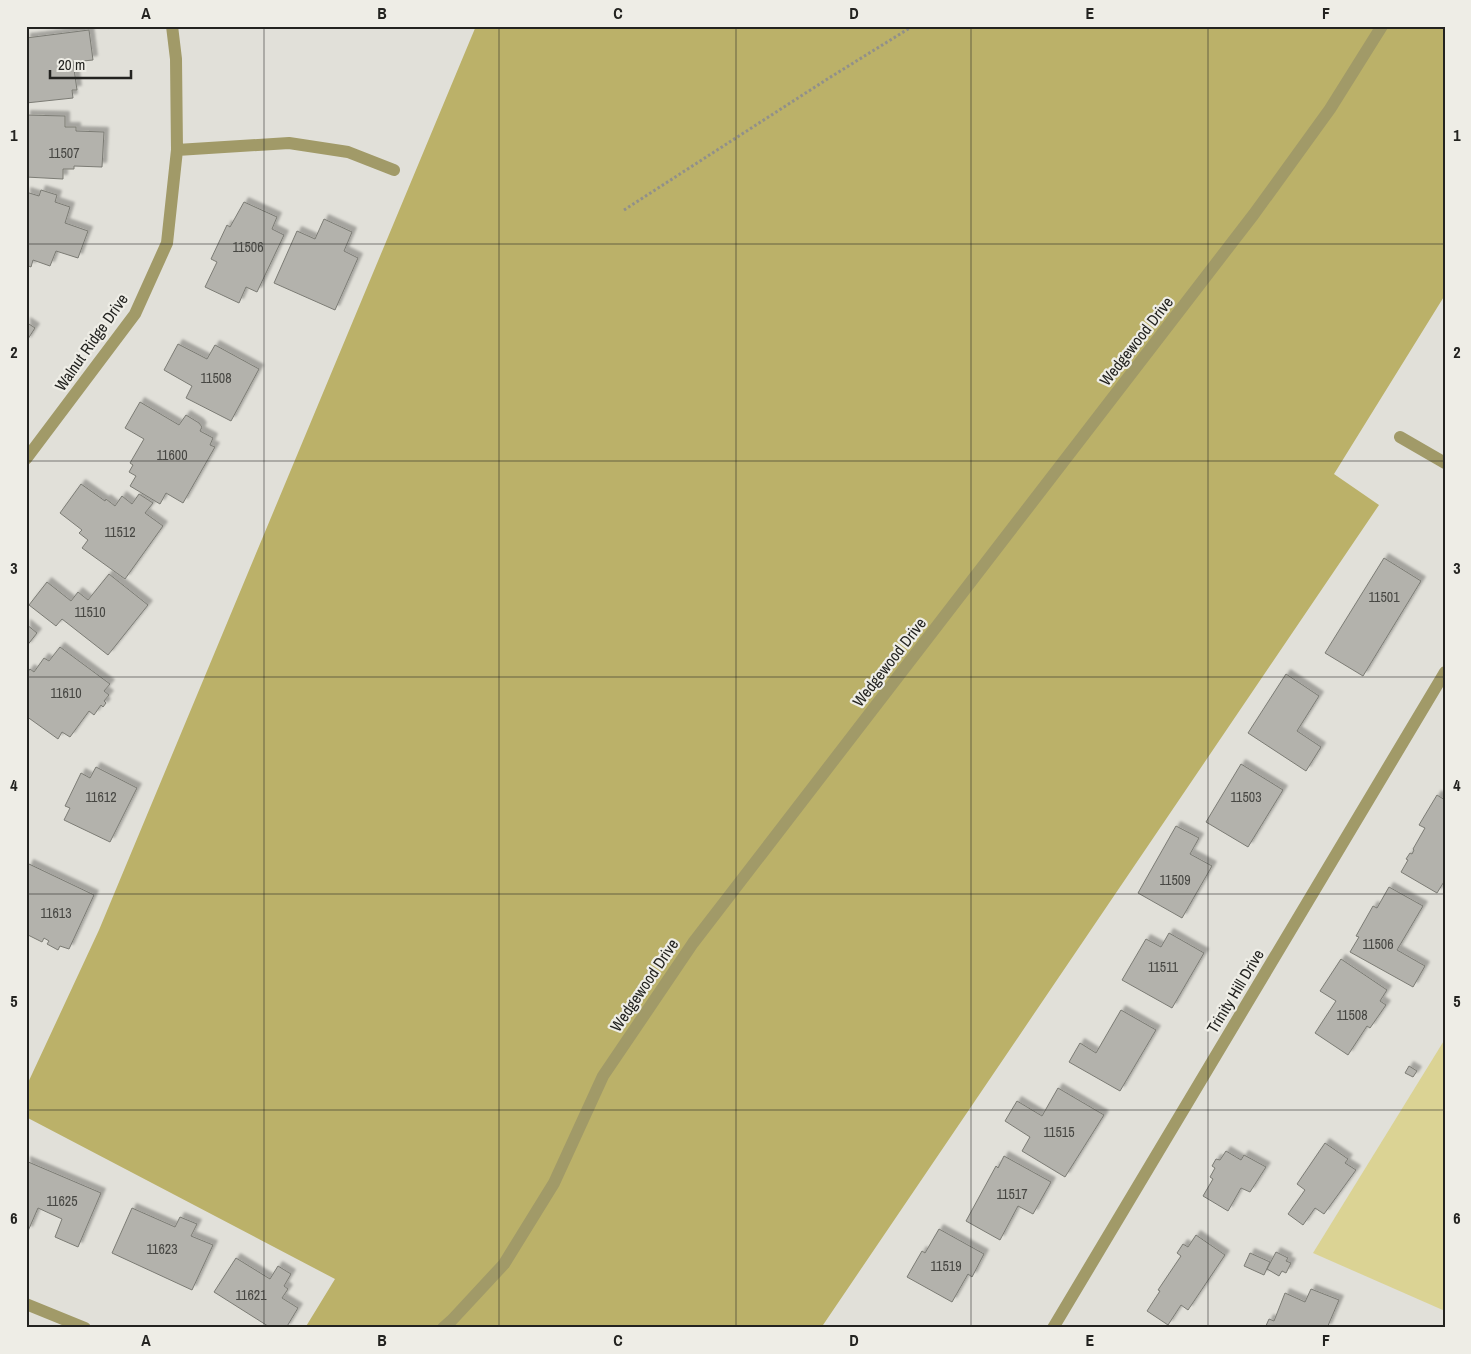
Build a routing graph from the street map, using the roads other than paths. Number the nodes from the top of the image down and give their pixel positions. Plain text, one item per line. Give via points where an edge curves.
1 (172, 26) edge
2 (1382, 26) edge
3 (177, 150) junction
4 (394, 170) dead end
5 (1400, 436) dead end
6 (26, 459) edge
7 (1444, 462) edge
8 (1445, 672) edge
9 (26, 1304) edge
10 (85, 1328) edge
11 (443, 1328) edge
12 (1053, 1328) edge

1 - 3 street, Walnut Ridge Drive via 176,59
2 - 11 street, Wedgewood Drive via 1330,109 1254,214 693,943 603,1076 554,1183 504,1264
3 - 4 street via 289,143 348,152
3 - 6 street, Walnut Ridge Drive via 167,243 135,314
5 - 7 street
8 - 12 street, Trinity Hill Drive
9 - 10 street

